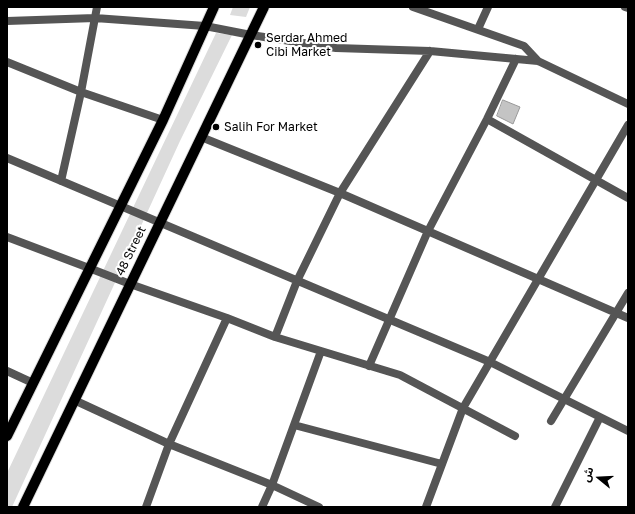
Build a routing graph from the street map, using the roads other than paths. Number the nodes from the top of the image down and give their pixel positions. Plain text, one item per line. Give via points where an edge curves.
1 (97, 7) edge
2 (214, 7) edge
3 (264, 7) edge
4 (413, 7) edge
5 (488, 7) edge
6 (625, 7) edge
7 (628, 8) edge
8 (95, 18) junction
9 (7, 21) edge
10 (205, 26) junction
11 (478, 29) junction
12 (251, 35) junction
13 (430, 51) junction
14 (516, 59) junction
15 (538, 61) junction
16 (7, 62) edge
17 (81, 92) junction
18 (628, 104) edge
19 (487, 119) junction
20 (163, 120) junction
21 (628, 125) edge
22 (200, 137) junction
23 (7, 158) edge
24 (61, 181) junction
25 (596, 181) junction
26 (340, 193) junction
27 (628, 198) edge
28 (120, 206) junction
29 (159, 223) junction
30 (428, 231) junction
31 (7, 237) edge
32 (90, 268) junction
33 (539, 279) junction
34 (297, 281) junction
35 (130, 284) junction
36 (628, 293) edge
37 (616, 312) junction
38 (228, 318) junction
39 (628, 318) edge
40 (390, 320) junction
41 (275, 337) junction
42 (321, 351) junction
43 (490, 362) junction
44 (369, 366) junction
45 (7, 371) edge
46 (33, 383) junction
47 (564, 399) junction
48 (74, 400) junction
49 (463, 408) junction
50 (600, 417) junction
51 (552, 421) dead end
52 (294, 425) junction
53 (628, 430) edge
54 (7, 436) edge
55 (515, 436) dead end
56 (169, 444) junction
57 (442, 464) junction
58 (272, 485) junction
59 (23, 507) edge
60 (146, 507) edge
61 (262, 507) edge
62 (319, 507) edge
63 (426, 507) edge
64 (555, 507) edge

1 - 8 street
2 - 10 main road
3 - 12 main road, 48 Street
4 - 11 street
5 - 11 street
6 - 7 street
8 - 9 street
8 - 10 street
8 - 17 street
10 - 12 street
10 - 20 main road
11 - 15 street via 524,46
12 - 13 street via 336,48
12 - 22 main road, 48 Street
13 - 14 street
13 - 26 street
14 - 15 street
14 - 19 street
15 - 18 street
16 - 17 street
17 - 20 street
17 - 24 street
19 - 25 street
19 - 30 street
20 - 28 main road
21 - 25 street
22 - 26 street
22 - 29 main road, 48 Street
23 - 24 street
24 - 28 street
25 - 27 street
25 - 33 street
26 - 30 street
26 - 34 street
28 - 29 street
28 - 32 main road
29 - 34 street
29 - 35 main road, 48 Street
30 - 33 street
30 - 40 street
31 - 32 street
32 - 35 street
32 - 46 main road
33 - 37 street
33 - 43 street
34 - 40 street
34 - 41 street
35 - 38 street
35 - 48 main road, 48 Street
36 - 37 street
37 - 39 street
37 - 47 street
38 - 41 street
38 - 56 street
40 - 43 street
40 - 44 street
41 - 42 street
42 - 44 street
42 - 52 street
43 - 47 street
43 - 49 street
44 - 49 street via 400,376
45 - 46 street
46 - 54 main road
47 - 50 street
47 - 51 street
48 - 56 street
48 - 59 main road, 48 Street
49 - 55 street
49 - 57 street
50 - 53 street
50 - 64 street
52 - 57 street
52 - 58 street
56 - 58 street
56 - 60 street
57 - 63 street
58 - 61 street
58 - 62 street

